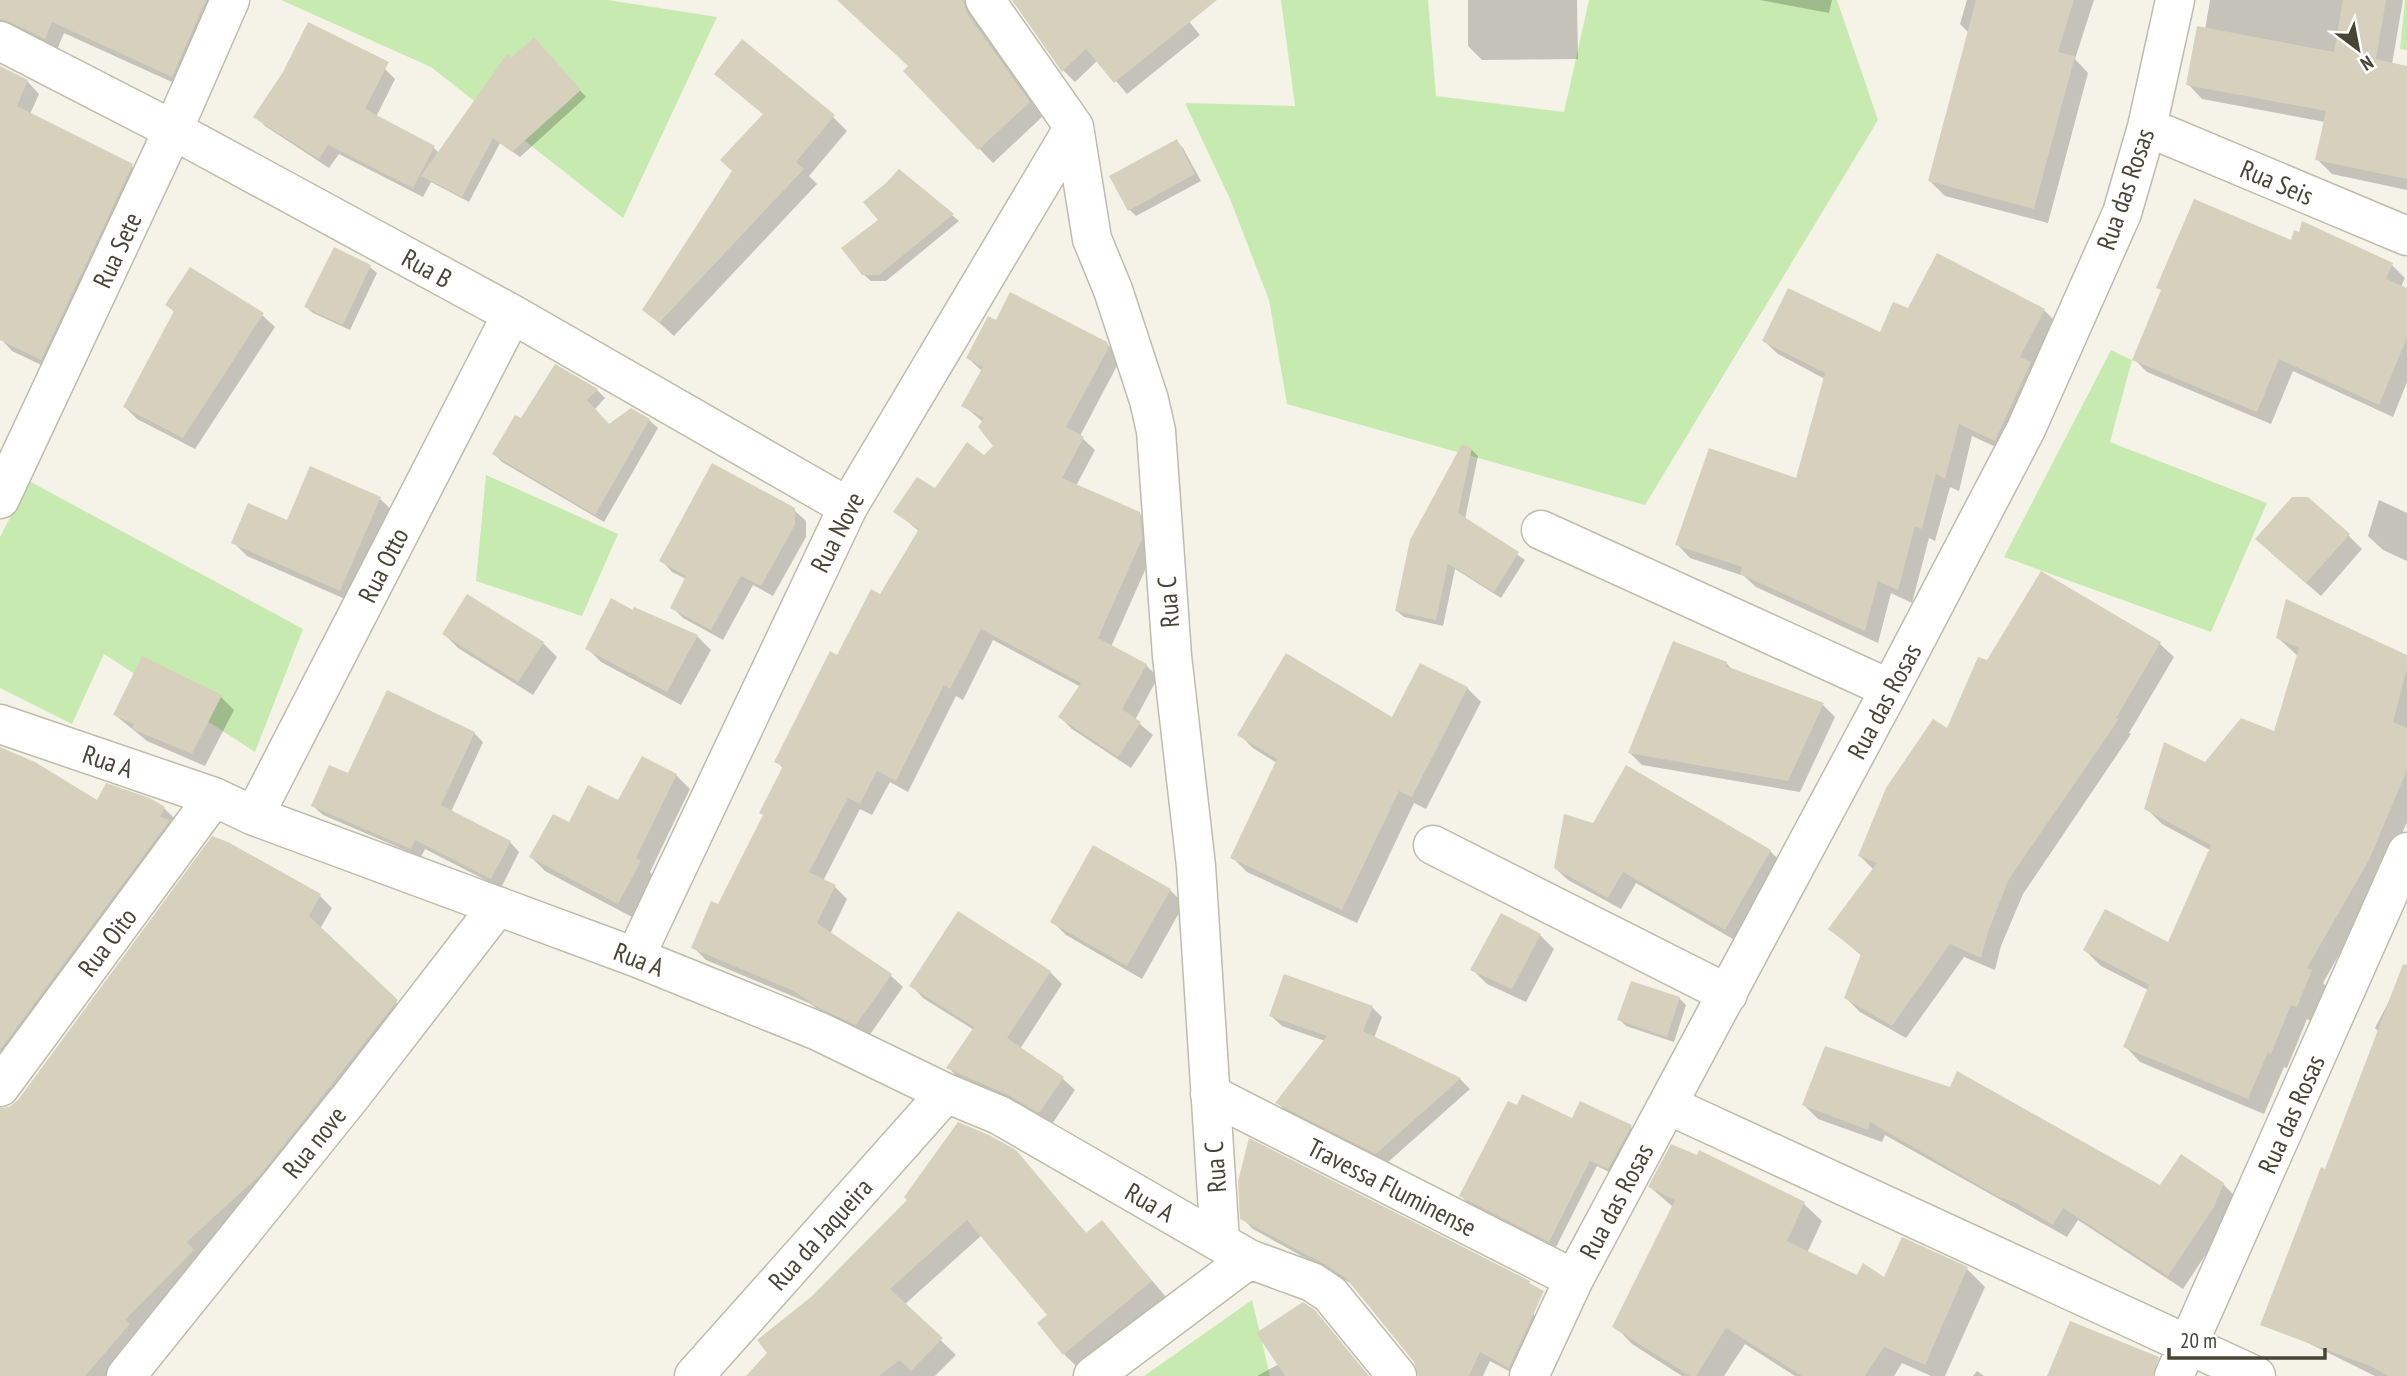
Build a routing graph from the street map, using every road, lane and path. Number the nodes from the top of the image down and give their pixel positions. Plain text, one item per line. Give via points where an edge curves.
1 (230, 0) edge
2 (985, 0) edge
3 (2175, 0) edge
4 (0, 41) edge
5 (1074, 127) junction
6 (2147, 127) junction
7 (173, 130) junction
8 (2407, 236) edge
9 (512, 314) junction
10 (0, 499) edge
11 (848, 507) junction
12 (1541, 530) dead end
13 (1890, 689) junction
14 (0, 724) edge
15 (214, 797) junction
16 (254, 816) junction
17 (1433, 845) dead end
18 (2407, 852) edge
19 (498, 906) junction
20 (635, 957) junction
21 (1728, 994) junction
22 (0, 1087) edge
23 (946, 1093) junction
24 (1210, 1094) junction
25 (1668, 1105) junction
26 (1235, 1250) junction
27 (1574, 1279) junction
28 (2181, 1361) edge
29 (126, 1376) edge
30 (694, 1376) edge
31 (1093, 1376) edge
32 (1396, 1376) edge
33 (1529, 1376) edge
34 (2256, 1376) edge

1 - 7 street, Rua Sete
2 - 5 street, Rua C
3 - 6 street, Rua das Rosas
4 - 7 street, Rua B
5 - 11 street, Rua Nove
5 - 24 street, Rua C via 1092,239 1113,290 1156,431 1172,656 1196,866
6 - 8 street, Rua Seis
6 - 13 street, Rua das Rosas via 2122,213 2026,429
7 - 9 street, Rua B
7 - 10 street, Rua Sete
9 - 11 street, Rua B
9 - 16 street, Rua Otto
11 - 20 street, Rua Nove
12 - 13 street
13 - 21 street, Rua das Rosas
14 - 15 street, Rua A
15 - 16 street, Rua A
15 - 22 street, Rua Oito
16 - 19 street, Rua A
17 - 21 street
18 - 28 street, Rua das Rosas
19 - 20 street, Rua A
19 - 29 street, Rua nove
20 - 23 street, Rua A via 818,1031
21 - 25 street, Rua das Rosas
23 - 26 street, Rua A via 999,1115
23 - 30 street, Rua da Jaqueira
24 - 26 street, Rua C
24 - 27 street, Travessa Fluminense
25 - 27 street, Rua das Rosas
25 - 28 street
26 - 31 street
26 - 32 street, Rua A via 1330,1294
27 - 33 street, Rua das Rosas
28 - 34 street

